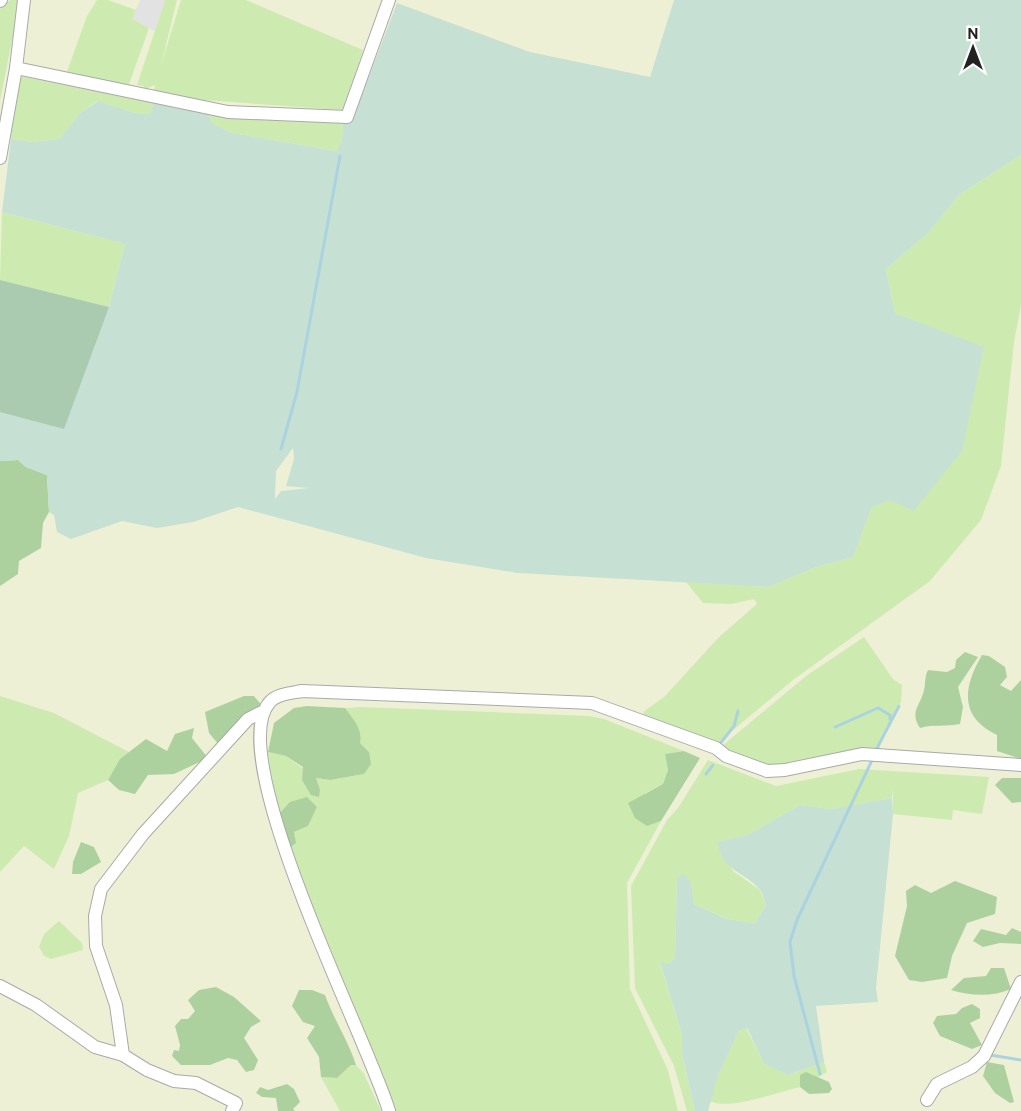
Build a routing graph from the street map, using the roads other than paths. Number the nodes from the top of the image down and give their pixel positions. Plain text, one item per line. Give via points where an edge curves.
1 (24, 0) edge
2 (389, 0) edge
3 (16, 68) junction
4 (0, 158) edge
5 (264, 711) junction
6 (1021, 765) edge
7 (1021, 982) edge
8 (0, 986) edge
9 (123, 1055) junction
10 (927, 1100) dead end
11 (232, 1111) edge
12 (389, 1111) edge

1 - 3 street
2 - 3 street via 347,117 228,112
3 - 4 street
5 - 6 street via 275,698 302,691 592,703 767,771 862,754
5 - 9 street via 248,719 143,834 101,889 95,916 96,946 116,1005
5 - 12 street via 262,747 267,790 317,938
7 - 10 street via 984,1056 972,1068 937,1084
8 - 9 street via 36,1005 95,1047
9 - 11 street via 174,1081 196,1083 217,1093 236,1103

